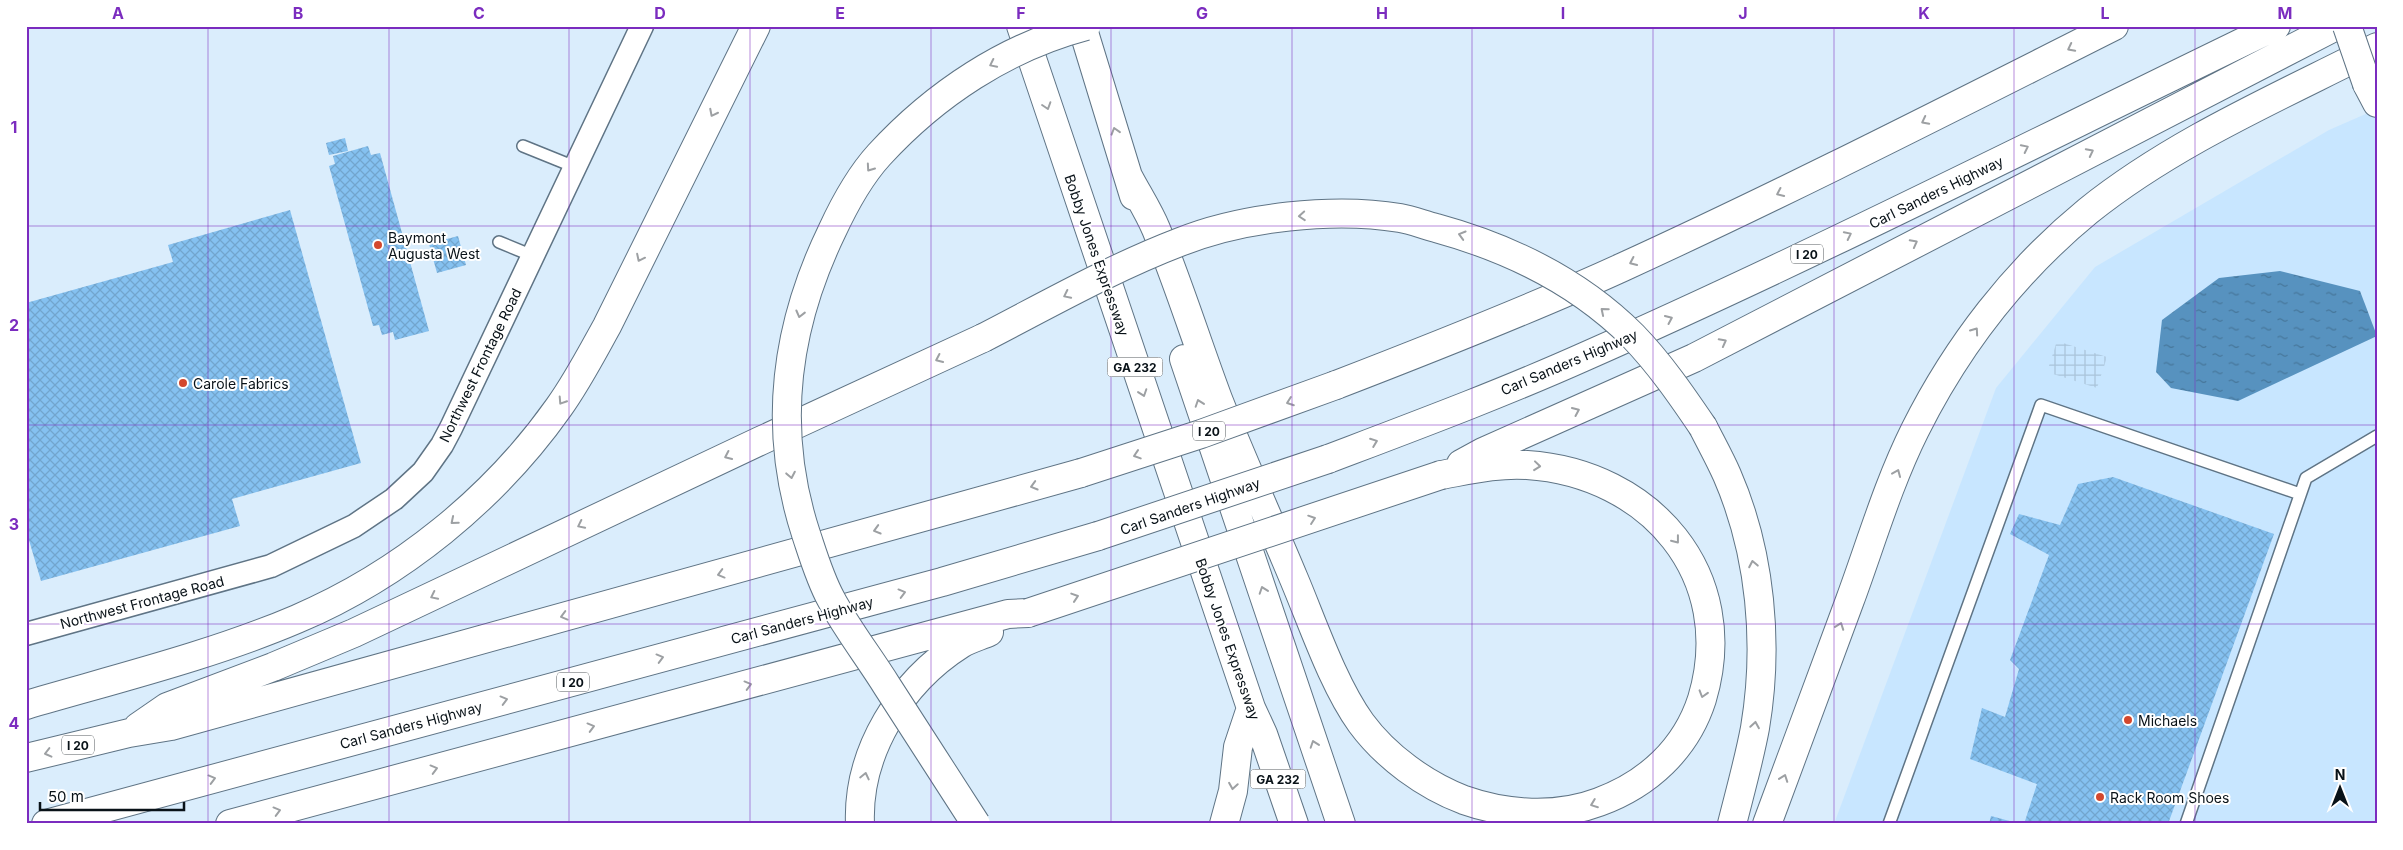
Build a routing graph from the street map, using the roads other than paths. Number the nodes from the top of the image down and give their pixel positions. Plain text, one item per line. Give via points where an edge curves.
1 (642, 26) edge
2 (756, 26) edge
3 (1021, 26) edge
4 (1082, 26) edge
5 (1086, 26) edge
6 (2114, 26) edge
7 (2276, 26) edge
8 (2336, 26) edge
9 (2346, 26) edge
10 (2377, 47) edge
11 (2373, 94) edge
12 (523, 146) dead end
13 (575, 167) junction
14 (1129, 178) junction
15 (499, 242) dead end
16 (533, 256) junction
17 (2377, 436) edge
18 (1441, 475) junction
19 (2300, 494) junction
20 (1028, 613) junction
21 (26, 634) edge
22 (26, 705) edge
23 (1251, 708) junction
24 (129, 733) junction
25 (26, 758) edge
26 (1325, 776) junction
27 (46, 824) edge
28 (230, 824) edge
29 (860, 824) edge
30 (976, 824) edge
31 (1224, 824) edge
32 (1294, 824) edge
33 (1341, 824) edge
34 (1348, 824) edge
35 (1732, 824) edge
36 (1767, 824) edge
37 (1889, 824) edge
38 (2186, 824) edge

1 - 13 street, Northwest Frontage Road
2 -> 22 main road via 583,369 559,407 482,496 455,521 376,578 298,619 242,640
3 -> 23 main road, Bobby Jones Expressway / GA 232
14 -> 4 main road, GA 232
5 -> 30 main road, bridge via 1042,41 980,70 924,112 878,156 840,214 817,261 805,293 789,362 786,428 789,465 805,532 830,597
6 -> 24 main road, I 20, bridge via 1789,189 1622,267 1436,346 1201,434 1081,473 765,562 431,651 171,726
27 -> 7 main road, Carl Sanders Highway / I 20, bridge via 942,582 1098,536 1328,459 1483,399 1678,315
18 -> 8 main road via 1483,452 1694,358
9 - 11 main road, bridge
36 -> 10 main road via 1914,431 1950,369 1998,301 2044,250 2130,180 2218,129
12 - 13 lane
13 - 16 street, Northwest Frontage Road
18 -> 14 main road via 1488,466 1524,464 1580,474 1611,487 1638,504 1669,531 1687,554 1706,599 1711,622 1706,684 1699,707 1680,745 1634,786 1587,807 1566,811 1537,813 1485,807 1437,787 1403,766 1378,743 1359,720 1332,669 1219,401 1155,228
26 -> 14 main road, GA 232 via 1142,233
15 - 16 lane
16 - 21 street, Northwest Frontage Road via 442,445 422,472 394,499 354,526 271,566
17 - 19 lane via 2306,478
20 -> 18 main road, bridge
19 - 37 lane via 2041,405
19 - 38 lane
28 -> 20 main road via 1008,614
29 -> 20 main road via 868,763 885,724 912,684 962,644
23 -> 31 main road via 1238,747 1233,791
23 - 32 main road, Bobby Jones Expressway / GA 232
24 -> 25 main road, I 20
35 -> 24 main road, bridge via 1755,728 1761,672 1760,617 1757,586 1741,514 1727,476 1703,428 1671,380 1633,336 1582,294 1551,274 1511,253 1474,239 1400,218 1335,214 1266,218 1181,241 983,338 362,629 167,707
26 - 33 main road, GA 232
26 - 34 main road

